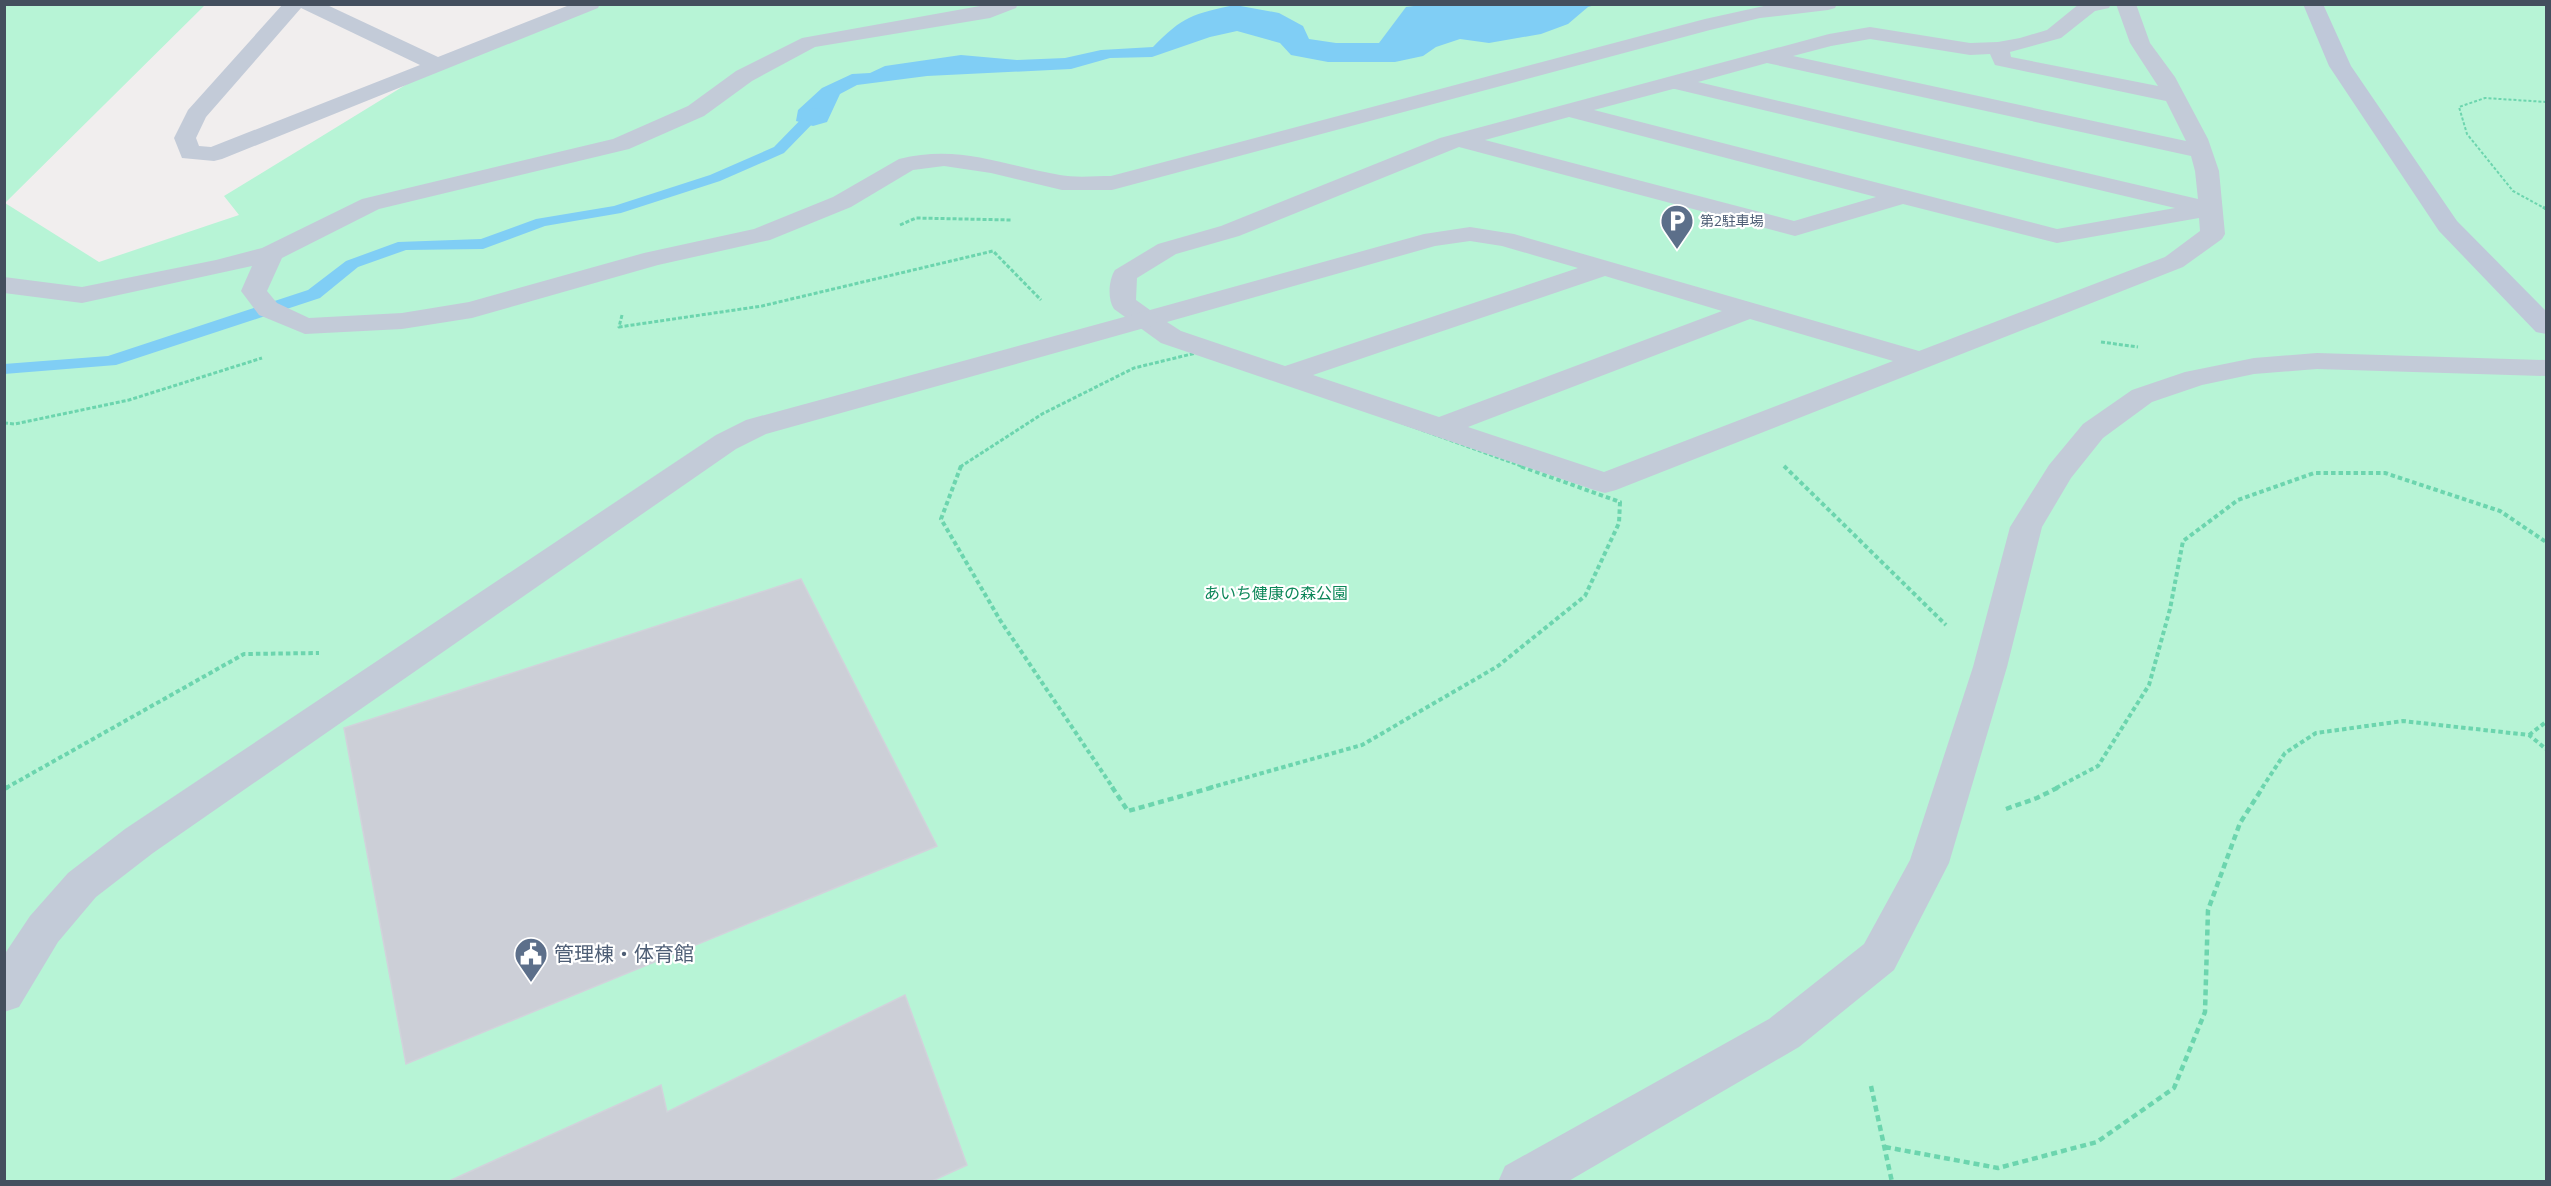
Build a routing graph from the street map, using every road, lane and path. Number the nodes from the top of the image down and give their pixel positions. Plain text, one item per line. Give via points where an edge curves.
1 (294, 4) edge
2 (308, 4) edge
3 (591, 4) edge
4 (1009, 4) edge
5 (1828, 4) edge
6 (2102, 4) edge
7 (2126, 4) edge
8 (2309, 5) edge
9 (1998, 48) junction
10 (1766, 57) junction
11 (438, 65) junction
12 (1672, 82) junction
13 (2174, 96) junction
14 (2547, 102) edge
15 (1569, 110) junction
16 (1460, 140) junction
17 (2201, 151) junction
18 (1903, 196) junction
19 (2211, 209) junction
20 (2547, 209) edge
21 (1022, 220) dead end
22 (892, 229) dead end
23 (271, 253) junction
24 (1604, 268) junction
25 (4, 285) edge
26 (626, 305) dead end
27 (1749, 310) junction
28 (1146, 320) junction
29 (328, 325) junction
30 (2547, 326) edge
31 (1079, 339) junction
32 (1204, 351) dead end
33 (1919, 360) junction
34 (2547, 368) edge
35 (1285, 375) junction
36 (4, 423) edge
37 (1440, 427) junction
38 (1779, 461) dead end
39 (1619, 524) dead end
40 (2547, 542) edge
41 (326, 653) dead end
42 (1990, 667) junction
43 (2547, 722) edge
44 (2529, 735) junction
45 (2547, 749) edge
46 (4, 789) edge
47 (1940, 832) junction
48 (4, 993) edge
49 (1871, 1086) dead end
50 (1884, 1147) junction
51 (1521, 1182) edge
52 (1892, 1182) edge

1 - 11 street via 196,115 185,138 190,153 214,154
2 - 11 street
3 - 11 street
4 - 23 street via 990,12 809,42 744,76 696,111 621,144 371,204
5 - 29 street via 1760,12 1705,25 1112,183 1062,183 944,159 907,164 842,202 761,235 653,258 472,310 402,321
6 - 9 street via 2088,7 2054,34
7 - 13 street via 2140,43
8 - 30 street via 2340,66 2448,226
9 - 10 street via 1970,49 1870,33
9 - 13 street via 2002,61
10 - 12 street
10 - 17 street
12 - 15 street
12 - 19 street
13 - 17 street
14 - 20 path via 2486,98 2459,107 2467,134 2513,191
15 - 16 street
15 - 18 street
16 - 18 street via 1795,229
16 - 28 street via 1230,231 1167,249 1124,275 1123,303
17 - 19 street
18 - 19 street via 2057,236
19 - 33 street via 2213,234 2174,262
21 - 22 path via 916,218
23 - 25 street via 82,295
23 - 29 street via 254,291 268,309 305,326
24 - 27 street
24 - 28 street via 1505,239 1470,234 1433,239
24 - 35 street
26 - 31 path via 619,327 762,306 993,251
27 - 33 street
27 - 37 street
28 - 31 street
28 - 35 street via 1171,337
29 - 36 path via 277,353 129,400
31 - 48 street via 756,427 726,442 139,841 82,885 44,929
32 - 39 path via 1134,368 1042,414 961,465 941,519 1000,620 1128,811 1362,746 1498,666 1584,596
33 - 37 street via 1605,483
34 - 42 street via 2316,361 2254,366 2142,396 2093,431 2060,472 2026,527
35 - 37 street
38 - 42 path
40 - 47 path via 2499,511 2385,473 2314,473 2238,500 2183,541 2149,685 2098,766 2037,798
41 - 46 path via 244,654
42 - 47 street
43 - 44 path
44 - 45 path
44 - 50 path via 2403,721 2316,733 2285,753 2240,822 2208,910 2205,1012 2174,1088 2097,1142 1998,1168
47 - 51 street via 1929,863 1878,957 1784,1034
49 - 50 path
50 - 52 path

